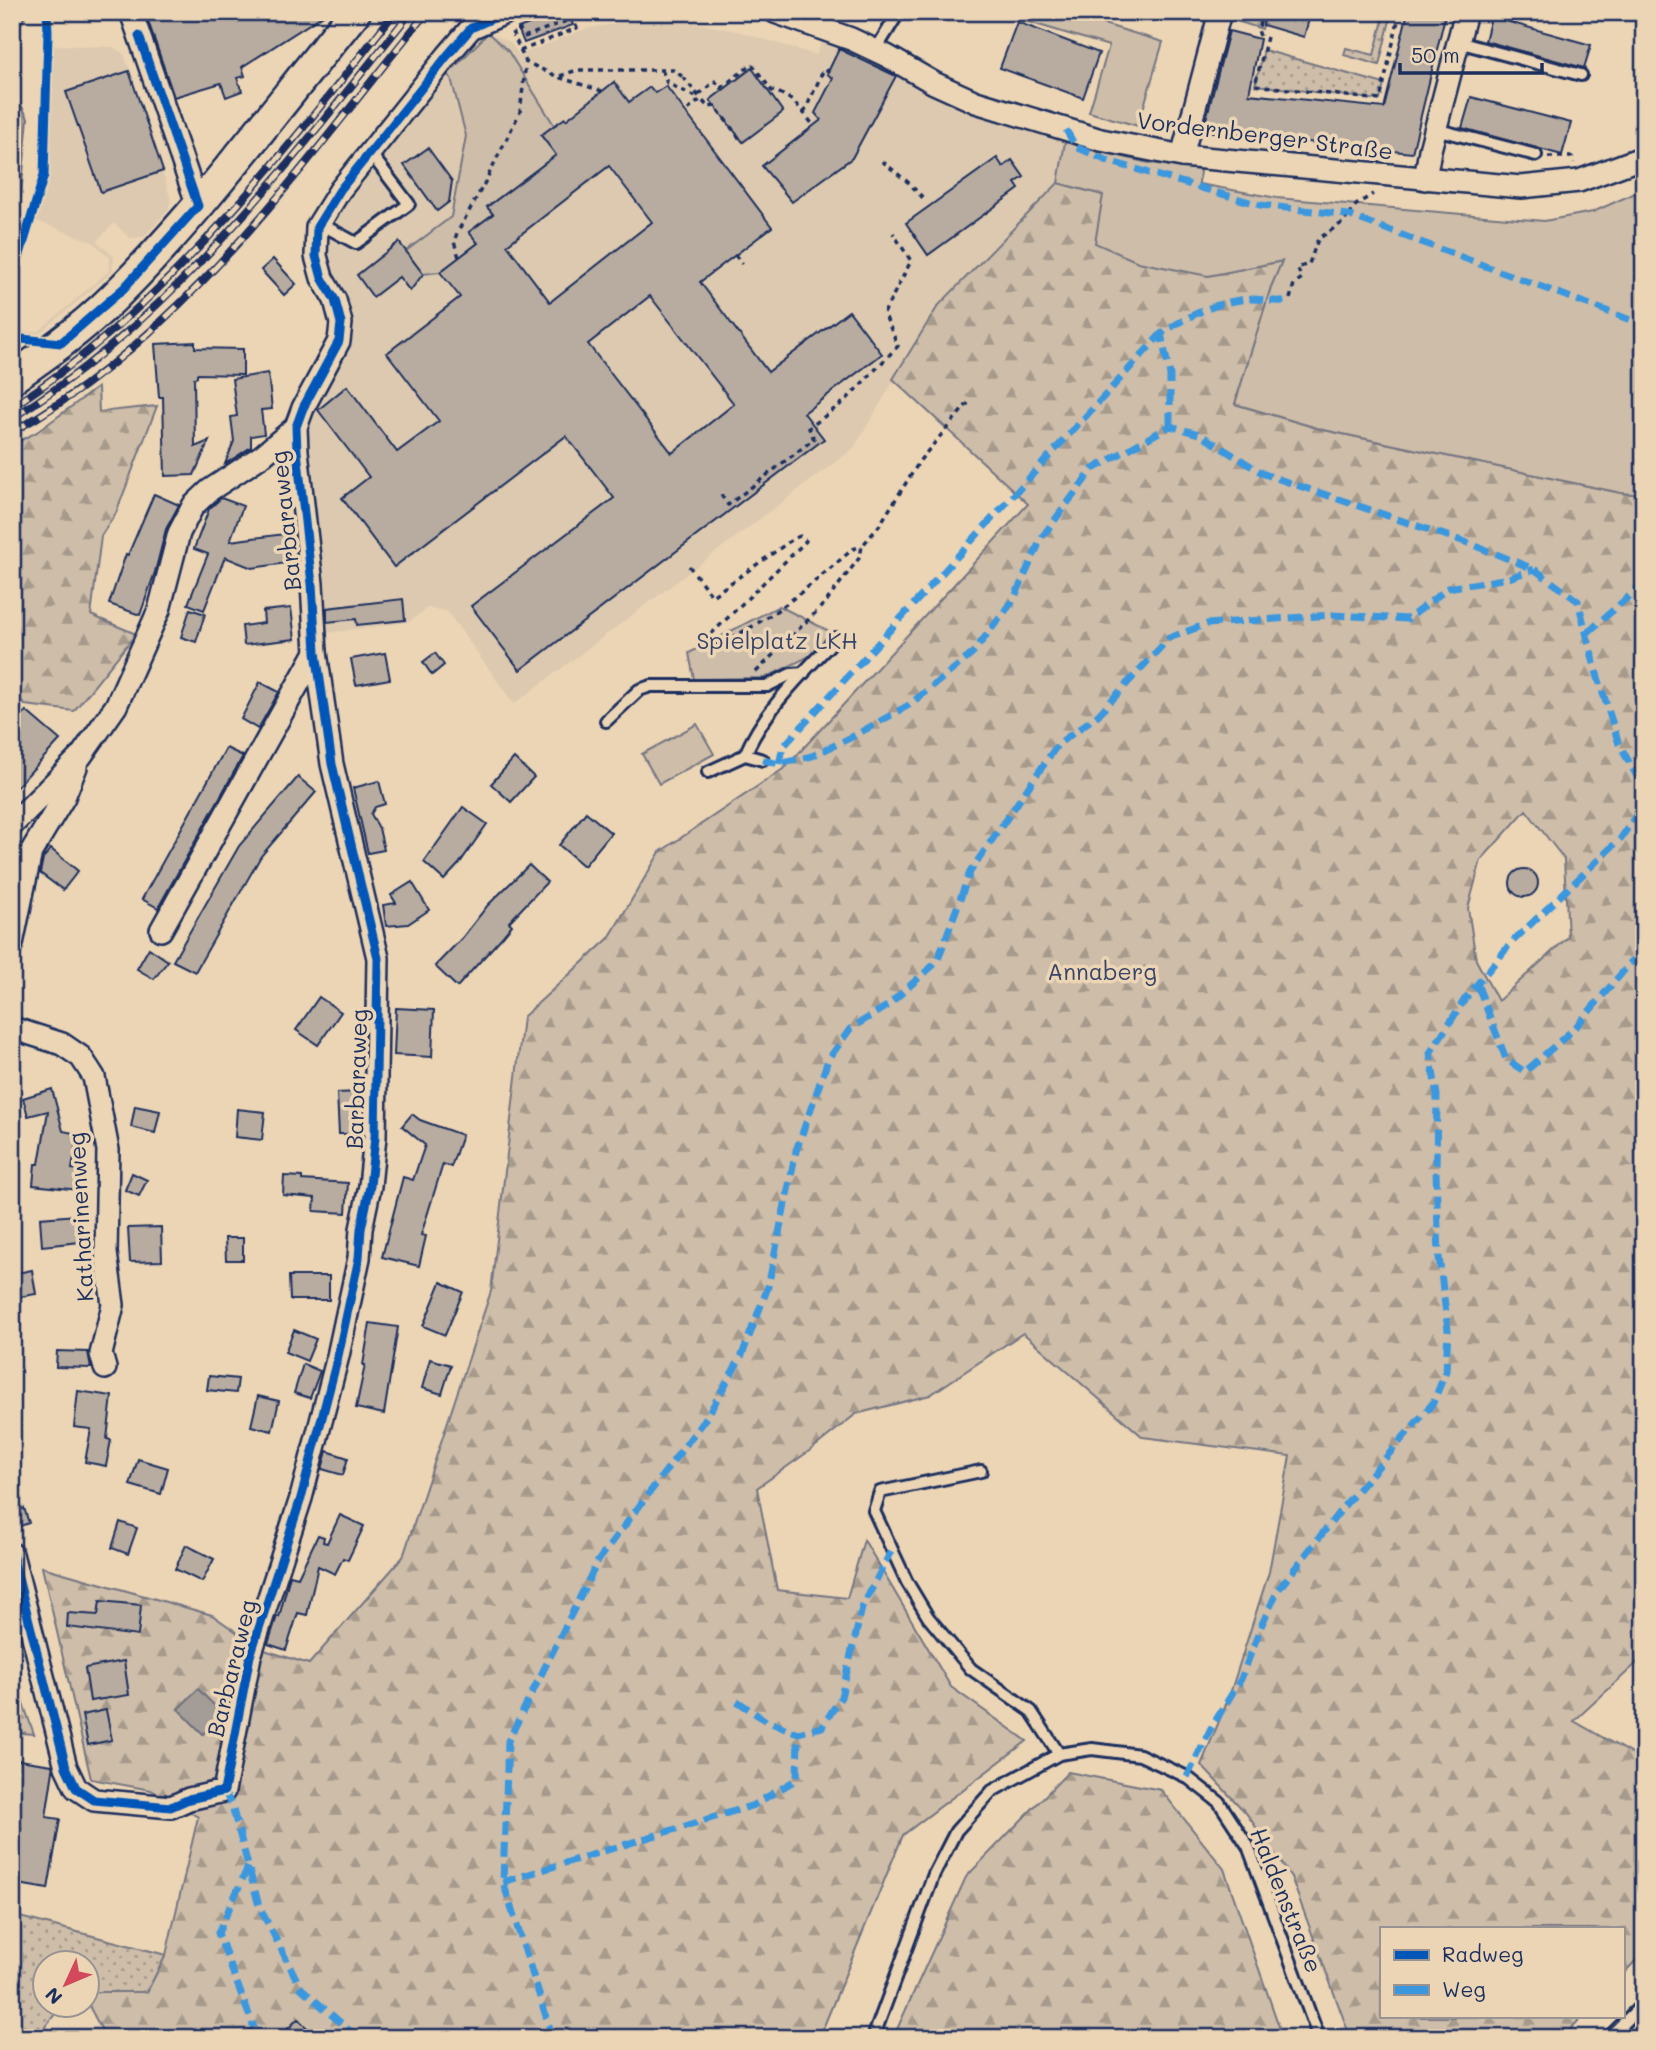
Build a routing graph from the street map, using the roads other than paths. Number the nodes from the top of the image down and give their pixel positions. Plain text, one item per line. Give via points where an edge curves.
1 (131, 12) edge
2 (355, 12) edge
3 (775, 12) edge
4 (899, 12) edge
5 (1220, 12) edge
6 (1466, 12) edge
7 (510, 22) edge
8 (1458, 42) junction
9 (876, 51) junction
10 (1581, 75) dead end
11 (1435, 129) junction
12 (371, 154) junction
13 (1536, 155) road end
14 (1182, 156) junction
15 (1644, 157) edge
16 (1425, 179) junction
17 (198, 206) junction
18 (317, 227) junction
19 (12, 378) edge
20 (296, 427) junction
21 (836, 638) dead end
22 (316, 652) junction
23 (804, 673) junction
24 (606, 721) dead end
25 (745, 755) junction
26 (82, 756) junction
27 (762, 760) dead end
28 (708, 772) dead end
29 (12, 825) edge
30 (162, 930) dead end
31 (12, 944) edge
32 (12, 1028) edge
33 (105, 1368) dead end
34 (981, 1471) dead end
35 (12, 1554) edge
36 (1059, 1754) junction
37 (1644, 2003) edge
38 (873, 2038) edge
39 (1319, 2038) edge
40 (1608, 2038) edge

1 - 17 street
2 - 17 main road
3 - 9 street, Vordernberger Straße
4 - 9 lane
5 - 14 street
6 - 8 street
7 - 12 street via 471,28
8 - 10 lane
8 - 11 street
9 - 14 street, Vordernberger Straße via 976,102 1101,140
11 - 13 lane
11 - 16 street
12 - 18 street via 340,190
12 - 18 lane via 409,204 356,243
14 - 16 street, Vordernberger Straße
15 - 16 street, Vordernberger Straße via 1567,183 1521,187
17 - 19 main road via 124,288
18 - 20 street, Barbaraweg via 316,256 341,323 339,341
20 - 22 street, Barbaraweg
20 - 26 street via 193,506 179,533 159,610 116,706
21 - 23 lane
22 - 30 street
22 - 35 street, Barbaraweg via 332,764 378,958 375,1137 359,1258 338,1356 301,1498 250,1656 224,1791 171,1807 94,1800 76,1788 66,1767
23 - 24 lane via 790,674 767,686 651,686 639,690
23 - 25 lane via 752,738
25 - 27 lane
25 - 28 lane
26 - 29 street
26 - 31 street via 31,852
32 - 33 street, Katharinenweg via 62,1044 81,1057 94,1077 108,1150 106,1253 113,1305 100,1354
34 - 36 lane via 880,1492 874,1511 928,1617 971,1669 1031,1712
36 - 38 lane, Haldenstraße via 992,1791 957,1831 934,1874
36 - 39 lane, Haldenstraße via 1092,1749 1140,1755 1187,1777 1219,1802 1248,1846
37 - 40 lane

